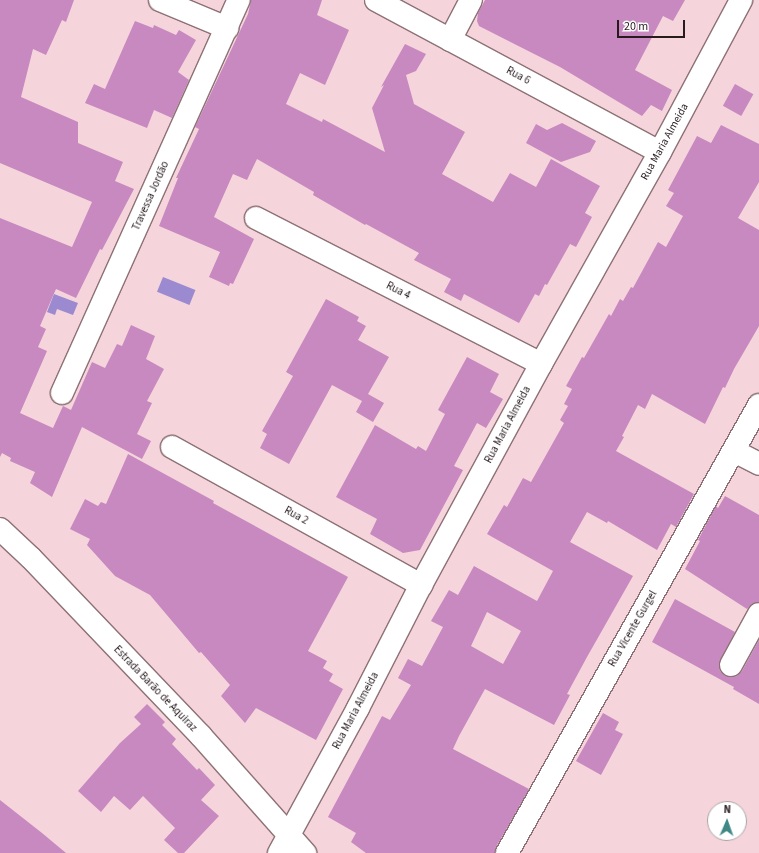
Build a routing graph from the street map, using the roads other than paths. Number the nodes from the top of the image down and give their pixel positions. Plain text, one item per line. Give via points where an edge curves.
1 (160, 0) edge
2 (239, 0) edge
3 (376, 0) edge
4 (470, 0) edge
5 (741, 0) edge
6 (227, 28) junction
7 (450, 40) junction
8 (660, 152) junction
9 (256, 218) dead end
10 (541, 364) junction
11 (62, 393) dead end
12 (759, 405) edge
13 (172, 447) dead end
14 (734, 451) junction
15 (759, 464) edge
16 (0, 529) edge
17 (421, 585) junction
18 (759, 614) edge
19 (731, 665) dead end
20 (284, 844) edge
21 (305, 853) edge
22 (506, 853) edge

1 - 6 street
2 - 6 street, Travessa Jordão
3 - 7 street, Rua 6
4 - 7 street
5 - 8 street, Rua Maria Almeida
6 - 11 street, Travessa Jordão
7 - 8 street, Rua 6
8 - 10 street, Rua Maria Almeida
9 - 10 street, Rua 4
10 - 17 street, Rua Maria Almeida
12 - 14 street, Rua Vicente Gurgel
13 - 17 street, Rua 2
14 - 15 street
14 - 22 street, Rua Vicente Gurgel
16 - 20 street, Estrada Barão de Aquiraz via 31,558 200,736
17 - 20 street, Rua Maria Almeida
18 - 19 street
20 - 21 street, Estrada Barão de Aquiraz

